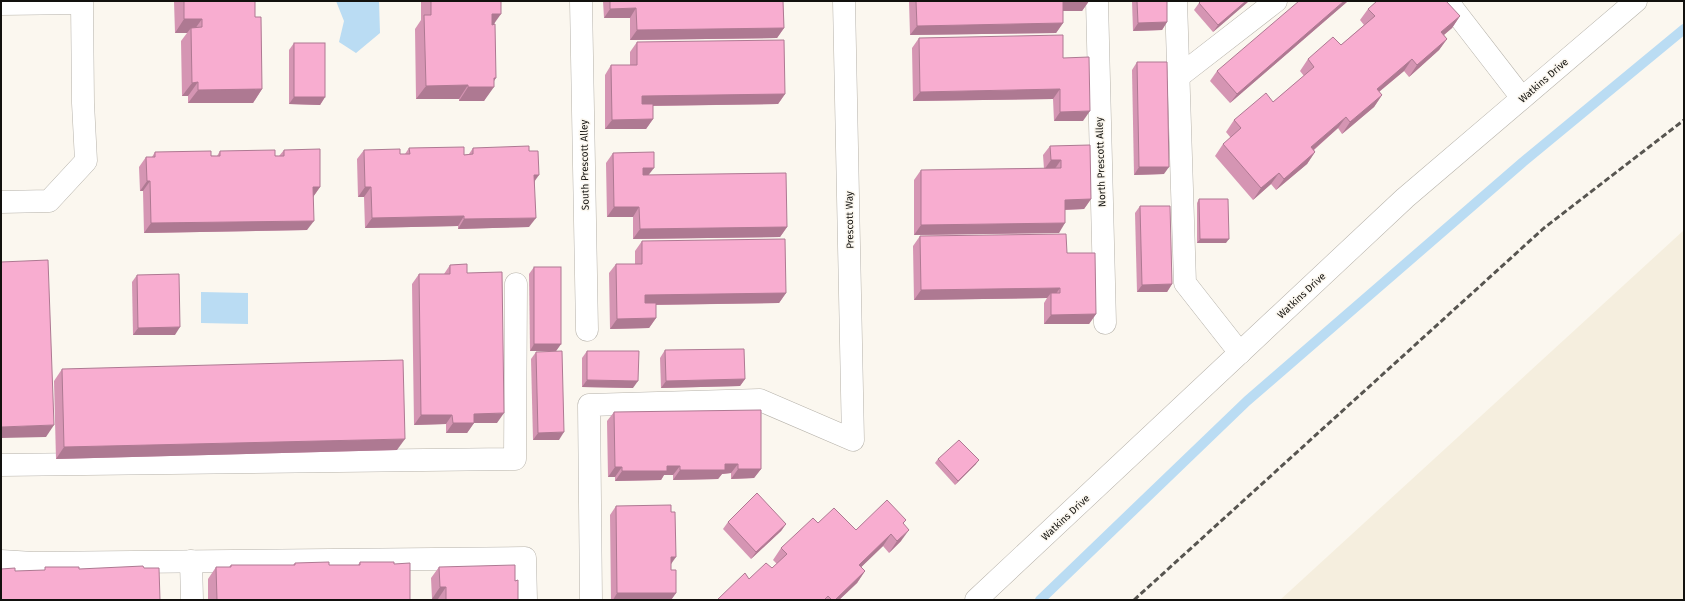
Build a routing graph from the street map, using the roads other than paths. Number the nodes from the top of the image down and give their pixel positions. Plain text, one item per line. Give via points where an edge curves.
1 (581, 1) edge
2 (844, 1) edge
3 (1097, 1) edge
4 (1176, 1) edge
5 (1276, 1) edge
6 (1447, 1) edge
7 (1636, 1) edge
8 (1, 4) edge
9 (1178, 77) junction
10 (1522, 98) junction
11 (1, 202) edge
12 (516, 284) dead end
13 (1105, 323) dead end
14 (587, 330) dead end
15 (1240, 353) junction
16 (1, 465) edge
17 (1, 561) edge
18 (191, 561) junction
19 (192, 600) edge
20 (526, 600) edge
21 (591, 600) edge
22 (976, 600) edge

1 - 14 street, South Prescott Alley
2 - 21 street, Prescott Way via 852,440 760,400 589,405
3 - 13 street, North Prescott Alley
4 - 9 street
5 - 9 street
6 - 10 street
7 - 10 street, Watkins Drive
8 - 11 street via 82,3 86,161 49,201
9 - 15 street via 1185,283
10 - 15 street, Watkins Drive via 1405,198
12 - 16 street via 515,459
15 - 22 street, Watkins Drive
17 - 18 street
18 - 19 street
18 - 20 street via 525,558

